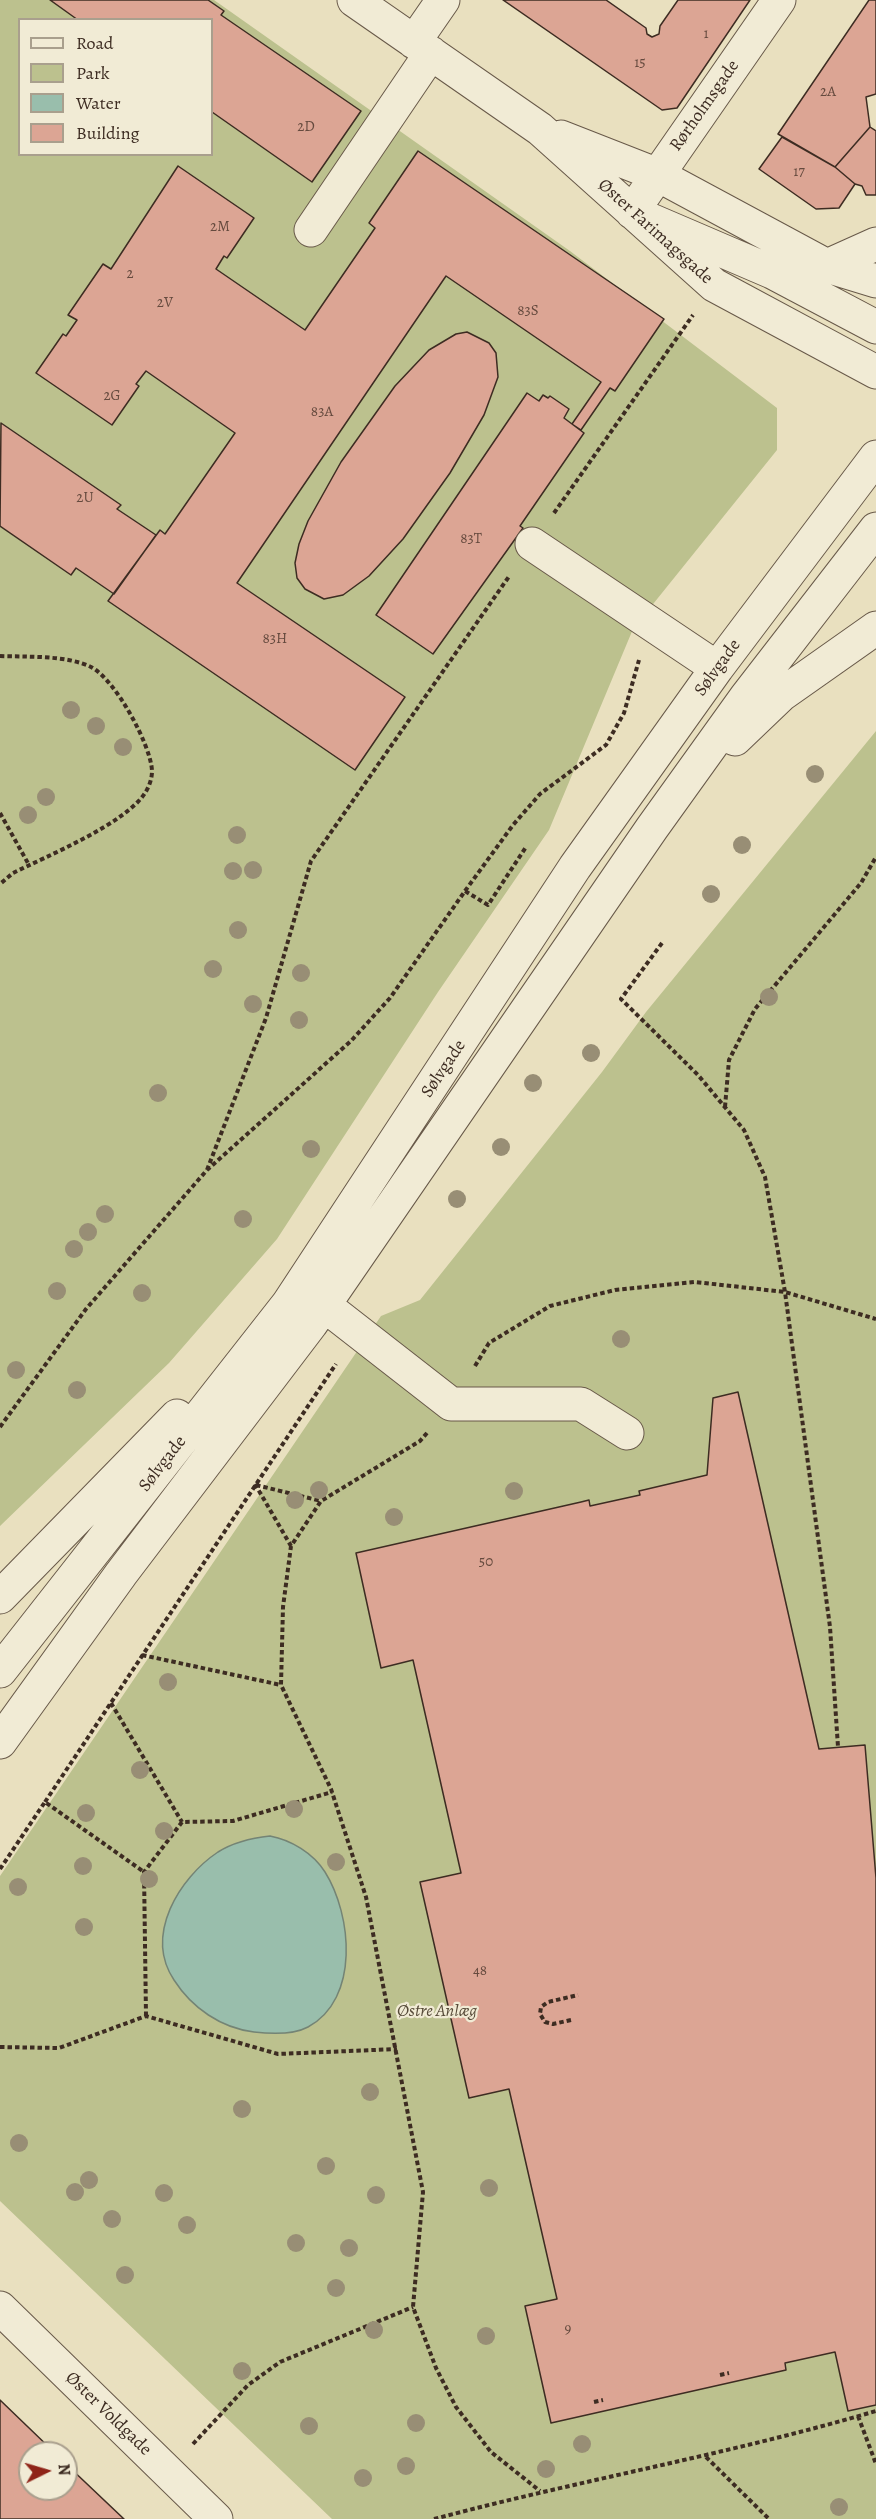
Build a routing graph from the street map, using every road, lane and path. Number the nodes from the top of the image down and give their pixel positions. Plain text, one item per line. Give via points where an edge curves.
1 (354, 0) edge
2 (443, 0) edge
3 (778, 0) edge
4 (423, 48) junction
5 (540, 129) junction
6 (657, 176) junction
7 (632, 212) junction
8 (311, 230) dead end
9 (876, 244) edge
10 (827, 266) junction
11 (876, 281) edge
12 (876, 327) edge
13 (876, 372) edge
14 (876, 457) edge
15 (876, 529) edge
16 (532, 544) dead end
17 (650, 622) junction
18 (876, 628) edge
19 (0, 656) edge
20 (717, 668) junction
21 (358, 791) dead end
22 (0, 813) edge
23 (651, 828) junction
24 (526, 846) dead end
25 (876, 857) edge
26 (29, 865) junction
27 (0, 884) edge
28 (465, 891) junction
29 (662, 943) dead end
30 (725, 1107) junction
31 (207, 1170) junction
32 (785, 1292) junction
33 (288, 1304) junction
34 (324, 1305) junction
35 (876, 1318) edge
36 (357, 1332) junction
37 (451, 1404) junction
38 (0, 1427) edge
39 (627, 1433) dead end
40 (255, 1484) junction
41 (321, 1501) junction
42 (291, 1546) junction
43 (0, 1597) edge
44 (142, 1655) junction
45 (0, 1671) edge
46 (281, 1685) junction
47 (111, 1703) junction
48 (0, 1742) edge
49 (838, 1747) dead end
50 (332, 1792) junction
51 (45, 1802) junction
52 (182, 1822) junction
53 (0, 1869) edge
54 (144, 1872) junction
55 (578, 1995) dead end
56 (146, 2016) junction
57 (571, 2020) dead end
58 (0, 2047) edge
59 (397, 2049) junction
60 (413, 2307) junction
61 (0, 2308) edge
62 (729, 2373) dead end
63 (720, 2376) dead end
64 (603, 2400) dead end
65 (594, 2402) dead end
66 (876, 2411) edge
67 (858, 2416) junction
68 (706, 2457) junction
69 (876, 2464) edge
70 (167, 2471) junction
71 (540, 2491) junction
72 (216, 2519) edge
73 (434, 2519) edge
74 (769, 2519) edge

1 - 4 street, Øster Farimagsgade
2 - 4 street
3 - 6 street, Rørholmsgade
4 - 5 street, Øster Farimagsgade
4 - 8 street
5 - 6 street, Øster Farimagsgade
5 - 7 street, Øster Farimagsgade
6 - 7 street, Rørholmsgade
6 - 10 street, Øster Farimagsgade
7 - 12 street via 772,272
7 - 13 street, Øster Farimagsgade via 714,285
9 - 10 street
10 - 11 street, Øster Farimagsgade
14 - 20 street, Sølvgade
15 - 23 street, Sølvgade
16 - 17 street
17 - 20 street
17 - 28 path via 624,713 606,745 540,794
18 - 23 street, Sølvgade via 781,694
19 - 26 path via 53,658 90,667 122,698 152,769 152,779 144,794 119,818
20 - 33 street, Sølvgade via 575,867
21 - 31 path via 310,861 266,1018
22 - 26 path
23 - 34 street, Sølvgade
24 - 28 path via 488,905
25 - 30 path via 861,884 755,1009 729,1059
26 - 27 path
28 - 31 path via 390,998 351,1041
29 - 30 path via 621,999
30 - 32 path via 744,1130 765,1177
31 - 38 path via 86,1309
32 - 35 path
32 - 37 path via 695,1282 615,1290 550,1306 489,1343
32 - 49 path via 830,1627
33 - 43 street
33 - 45 street, Sølvgade
34 - 36 street
34 - 48 street, Sølvgade
36 - 37 street
36 - 40 path
37 - 39 street via 581,1404
37 - 41 path via 420,1441
40 - 41 path
40 - 42 path
40 - 44 path
41 - 42 path
42 - 46 path via 283,1606
44 - 46 path
44 - 47 path
46 - 50 path
47 - 51 path
47 - 52 path
50 - 52 path via 233,1821
50 - 59 path via 366,1897
51 - 53 path
51 - 54 path
52 - 54 path
54 - 56 path
55 - 57 path via 541,2007 544,2022
56 - 58 path via 59,2048
56 - 59 path via 278,2054
59 - 60 path via 423,2192
60 - 70 path via 280,2362 248,2385
60 - 71 path via 456,2407 491,2452
61 - 70 street, Øster Voldgade
62 - 63 path
64 - 65 path
66 - 67 path
67 - 68 path
67 - 69 path
68 - 71 path
68 - 74 path
70 - 72 street, Øster Voldgade
71 - 73 path

